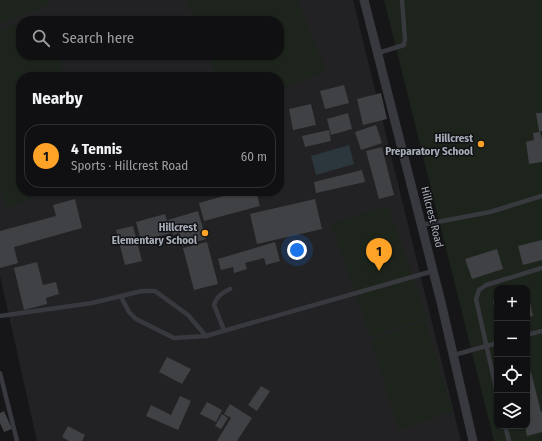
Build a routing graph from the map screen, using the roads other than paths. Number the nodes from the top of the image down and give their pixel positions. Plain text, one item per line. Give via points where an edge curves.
1 (364, 0) edge
2 (402, 0) edge
3 (378, 53) junction
4 (542, 196) edge
5 (421, 225) junction
6 (542, 268) edge
7 (433, 271) junction
8 (230, 289) dead end
9 (121, 297) junction
10 (319, 298) dead end
11 (322, 303) junction
12 (0, 316) edge
13 (224, 330) junction
14 (542, 331) edge
15 (530, 334) edge
16 (206, 336) junction
17 (494, 344) edge
18 (486, 346) junction
19 (454, 355) junction
20 (0, 373) edge
21 (494, 379) edge
22 (506, 429) edge
23 (17, 441) edge
24 (473, 441) edge
25 (509, 441) edge

1 - 3 street, Hillcrest Road
2 - 3 lane via 404,45
3 - 5 street, Hillcrest Road
4 - 5 lane via 490,212
5 - 7 street, Hillcrest Road
6 - 18 lane via 486,285 479,290 476,299
7 - 11 lane
7 - 19 street, Hillcrest Road
8 - 13 lane via 216,299 214,305
9 - 12 lane
9 - 16 lane via 136,319 174,338
9 - 16 lane via 142,291 155,291 188,314
10 - 11 lane
11 - 13 lane
13 - 16 lane
14 - 15 lane
17 - 18 lane
18 - 19 lane
18 - 21 lane
19 - 24 street, Hillcrest Road
20 - 23 lane
22 - 25 lane

